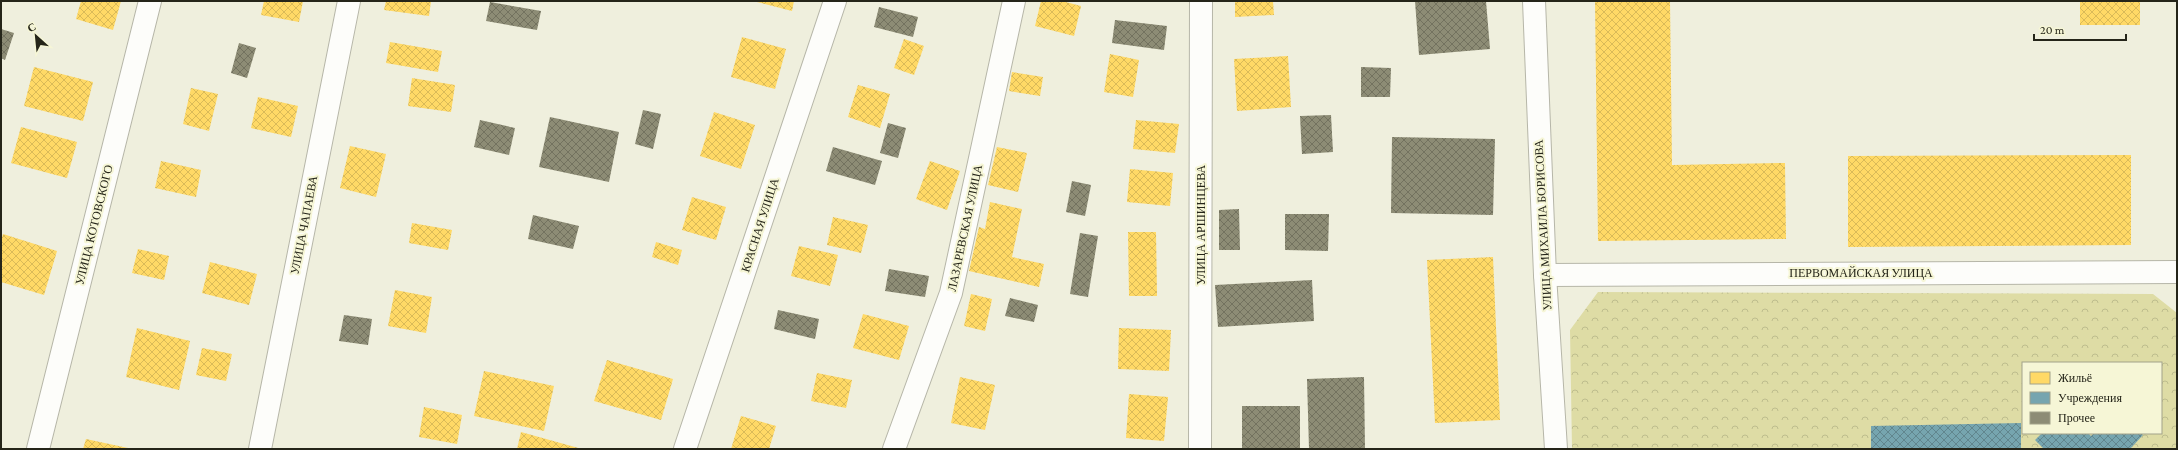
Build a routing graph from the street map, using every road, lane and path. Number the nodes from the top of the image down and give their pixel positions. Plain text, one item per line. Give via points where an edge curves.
1 (150, 1) edge
2 (349, 1) edge
3 (835, 1) edge
4 (1014, 1) edge
5 (1202, 1) edge
6 (1534, 1) edge
7 (2177, 272) edge
8 (1545, 275) junction
9 (38, 449) edge
10 (260, 449) edge
11 (685, 449) edge
12 (894, 449) edge
13 (1200, 449) edge
14 (1556, 449) edge

1 - 9 street, УЛИЦА КОТОВСКОГО
2 - 10 street, УЛИЦА ЧАПАЕВА
3 - 11 street, КРАСНАЯ УЛИЦА
4 - 12 street, ЛАЗАРЕВСКАЯ УЛИЦА via 951,293
5 - 13 street, УЛИЦА АРШИНЦЕВА
6 - 8 street, УЛИЦА МИХАИЛА БОРИСОВА
7 - 8 street, ПЕРВОМАЙСКАЯ УЛИЦА
8 - 14 street, УЛИЦА МИХАИЛА БОРИСОВА

